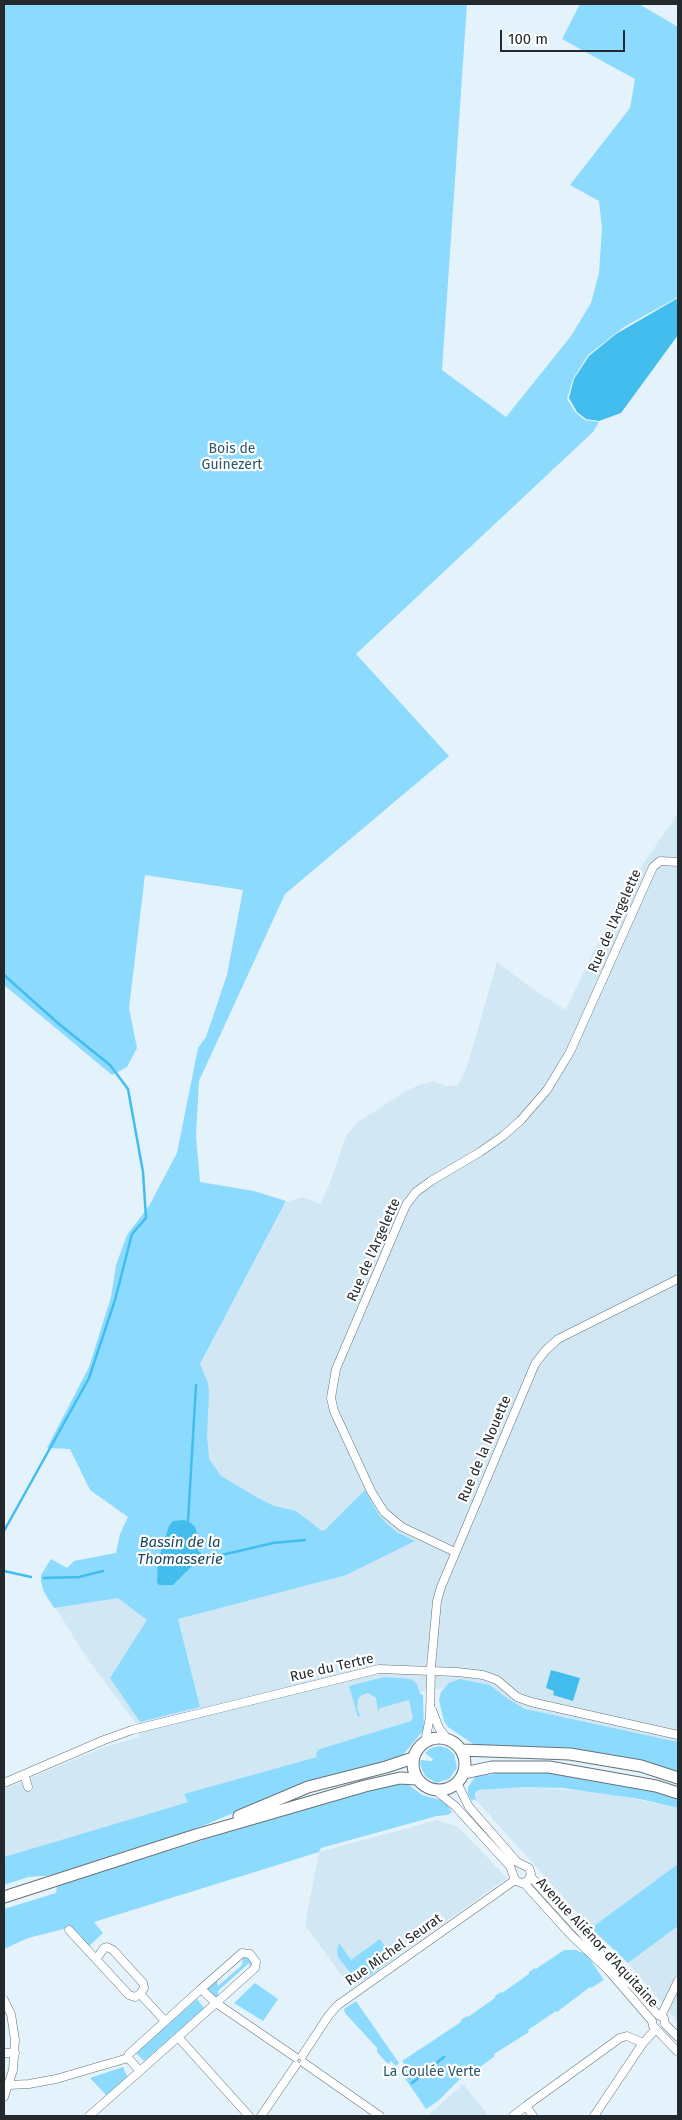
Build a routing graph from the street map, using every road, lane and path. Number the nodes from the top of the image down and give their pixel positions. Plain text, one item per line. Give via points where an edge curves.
1 (678, 862) edge
2 (678, 1279) edge
3 (455, 1552) junction
4 (431, 1671) junction
5 (431, 1708) junction
6 (678, 1735) edge
7 (448, 1740) junction
8 (425, 1742) junction
9 (461, 1750) junction
10 (413, 1758) junction
11 (24, 1774) junction
12 (460, 1778) junction
13 (678, 1778) edge
14 (417, 1779) junction
15 (4, 1783) edge
16 (28, 1787) dead end
17 (436, 1790) junction
18 (678, 1793) edge
19 (196, 1835) junction
20 (521, 1864) junction
21 (514, 1876) junction
22 (531, 1877) junction
23 (524, 1883) junction
24 (4, 1897) edge
25 (69, 1930) dead end
26 (96, 1958) junction
27 (678, 1981) edge
28 (201, 1989) junction
29 (140, 1994) junction
30 (669, 1999) junction
31 (4, 2000) edge
32 (216, 2003) junction
33 (649, 2004) junction
34 (660, 2016) junction
35 (165, 2021) junction
36 (665, 2024) junction
37 (655, 2026) junction
38 (178, 2037) junction
39 (678, 2037) edge
40 (643, 2043) junction
41 (678, 2052) edge
42 (4, 2053) edge
43 (15, 2053) junction
44 (128, 2058) junction
45 (299, 2060) junction
46 (140, 2071) junction
47 (9, 2085) junction
48 (4, 2097) edge
49 (526, 2106) junction
50 (89, 2116) edge
51 (249, 2116) edge
52 (261, 2116) edge
53 (380, 2116) edge
54 (513, 2116) edge
55 (533, 2116) edge
56 (594, 2116) edge

1 - 3 street, Rue de l'Argelette via 660,861 653,867 570,1052 547,1090 503,1136 431,1180 406,1205 336,1369 331,1398 334,1411 380,1505 402,1527
2 - 3 street, Rue de la Nouette via 558,1339 545,1351 535,1364
3 - 4 street, Rue de la Nouette via 437,1601
4 - 5 street, Rue de la Nouette
4 - 6 street, Rue du Tertre via 483,1675 531,1702
4 - 11 street, Rue du Tertre via 379,1669 132,1730
5 - 7 street, Rue de la Nouette
5 - 8 street, Rue de la Nouette
7 - 8 main road via 435,1738
7 - 9 main road
8 - 10 main road
9 - 12 main road via 465,1761
9 - 13 main road via 570,1754 641,1766
10 - 14 main road
10 - 19 main road via 308,1787
11 - 15 street, Rue du Tertre
11 - 16 street
12 - 17 main road via 447,1789
12 - 18 main road via 492,1767 549,1767 656,1786
12 - 20 street via 469,1807
14 - 17 main road via 425,1787
14 - 19 main road via 400,1778 365,1786
17 - 21 street via 455,1806
19 - 24 main road
20 - 21 street via 516,1867
20 - 22 street via 529,1868
21 - 23 street
21 - 45 street, Rue Michel Seurat via 338,2004
22 - 23 street
22 - 33 street, Avenue Aliénor d'Aquitaine
23 - 37 street, Avenue Aliénor d'Aquitaine via 570,1934 599,1960
25 - 26 street
26 - 29 street via 129,1995 135,1997
26 - 29 street via 104,1948 113,1950 143,1983
27 - 30 street, Avenue Aliénor d'Aquitaine
28 - 32 street
28 - 32 street via 242,1953 250,1954 255,1960 254,1968
28 - 35 street
29 - 35 street
30 - 33 street, Avenue Aliénor d'Aquitaine via 660,2004
30 - 34 street, Avenue Aliénor d'Aquitaine
31 - 43 street via 13,2025
32 - 38 street
32 - 45 street
33 - 34 street, Avenue Aliénor d'Aquitaine
34 - 36 street, Avenue Aliénor d'Aquitaine
34 - 37 street, Avenue Aliénor d'Aquitaine via 654,2017
35 - 44 street
36 - 37 street, Avenue Aliénor d'Aquitaine via 662,2028
36 - 39 street, Avenue Aliénor d'Aquitaine
37 - 40 street
37 - 41 street, Avenue Aliénor d'Aquitaine
38 - 46 street
38 - 51 street
40 - 49 street via 627,2036 620,2038
40 - 56 street
42 - 43 street
43 - 47 street
44 - 46 street
44 - 47 street via 56,2079
45 - 52 street, Rue Michel Seurat
45 - 53 street
46 - 50 street
47 - 48 street
49 - 54 street
49 - 55 street

